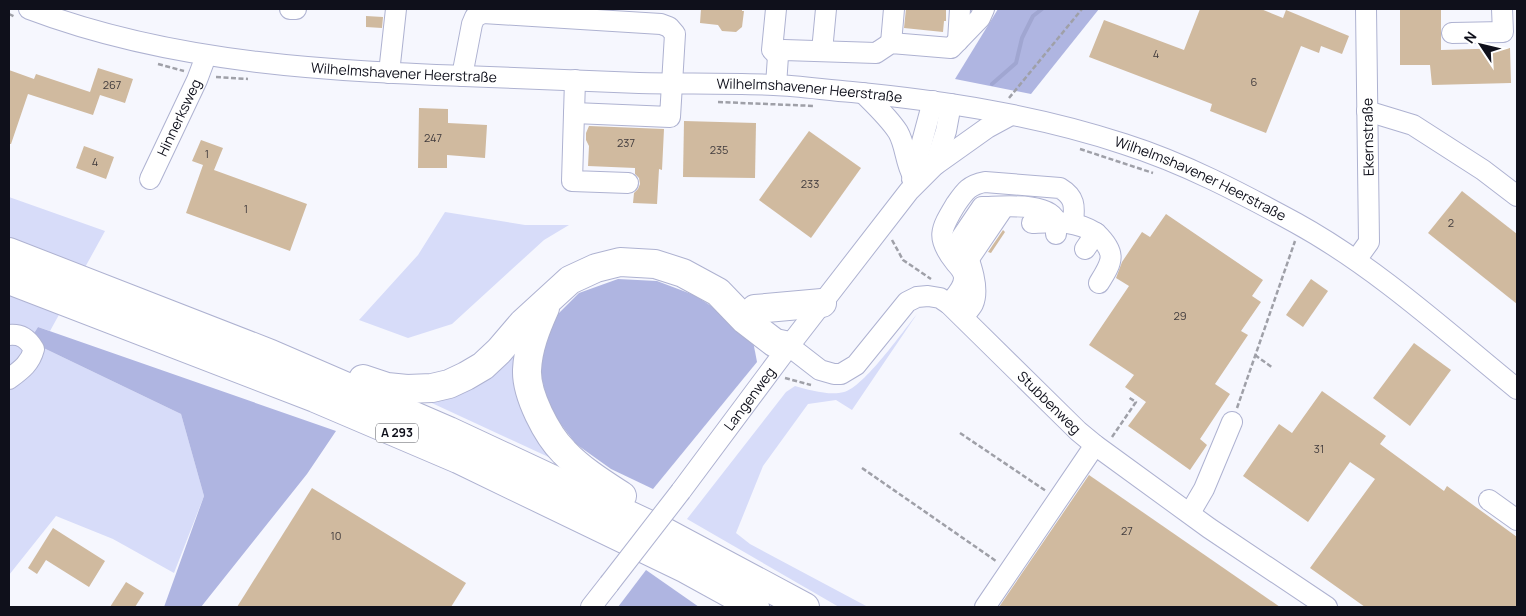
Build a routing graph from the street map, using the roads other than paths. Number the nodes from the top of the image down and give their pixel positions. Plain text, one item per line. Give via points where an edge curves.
1 (29, 9) edge
2 (290, 9) edge
3 (296, 9) edge
4 (396, 9) edge
5 (776, 9) edge
6 (826, 9) edge
7 (894, 9) edge
8 (960, 9) edge
9 (984, 9) edge
10 (1366, 9) edge
11 (1502, 9) edge
12 (504, 12) edge
13 (638, 16) edge
14 (1452, 33) dead end
15 (958, 41) junction
16 (891, 43) junction
17 (822, 51) junction
18 (206, 56) junction
19 (778, 56) junction
20 (389, 73) junction
21 (462, 76) junction
22 (575, 80) junction
23 (672, 83) junction
24 (776, 85) junction
25 (863, 93) junction
26 (942, 103) junction
27 (1009, 108) junction
28 (1367, 111) junction
29 (574, 113) junction
30 (935, 165) junction
31 (150, 178) dead end
32 (628, 183) dead end
33 (911, 184) junction
34 (1517, 196) edge
35 (1032, 223) dead end
36 (1062, 226) junction
37 (9, 252) edge
38 (1356, 260) junction
39 (9, 280) edge
40 (1099, 283) dead end
41 (718, 292) junction
42 (548, 300) junction
43 (822, 303) junction
44 (951, 306) junction
45 (755, 309) junction
46 (9, 335) edge
47 (790, 346) junction
48 (272, 354) junction
49 (9, 379) edge
50 (1517, 389) edge
51 (1232, 422) road end
52 (1098, 448) junction
53 (1489, 500) dead end
54 (1190, 513) junction
55 (1517, 520) edge
56 (663, 531) junction
57 (627, 541) junction
58 (591, 607) edge
59 (719, 607) edge
60 (755, 607) edge
61 (805, 607) edge
62 (985, 607) edge
63 (1327, 607) edge

1 - 18 street, Wilhelmshavener Heerstraße via 84,28
2 - 3 street
4 - 20 street
5 - 19 street via 772,50
6 - 17 street
7 - 16 street
8 - 15 street
9 - 15 street via 980,18
10 - 28 street, Ekernstraße
11 - 14 street via 1503,32
12 - 13 street
12 - 21 street via 483,13 475,17
13 - 23 street via 669,27 675,34
15 - 16 street via 951,48
16 - 17 street via 876,53
17 - 19 street via 784,50
18 - 20 street, Wilhelmshavener Heerstraße via 283,66
18 - 31 street, Hinnerksweg
19 - 24 street
20 - 21 street, Wilhelmshavener Heerstraße
21 - 22 street, Wilhelmshavener Heerstraße
22 - 23 street, Wilhelmshavener Heerstraße
22 - 29 street
23 - 24 street, Wilhelmshavener Heerstraße
23 - 29 street via 670,117
24 - 25 street, Wilhelmshavener Heerstraße
25 - 26 street, Wilhelmshavener Heerstraße
25 - 33 street via 897,132 905,149
26 - 27 street, Wilhelmshavener Heerstraße
26 - 30 street, Langenweg via 946,131
26 - 33 street, Langenweg
27 - 30 street, Langenweg via 982,132
27 - 38 street, Wilhelmshavener Heerstraße via 1183,166 1297,223
28 - 34 street via 1413,125
28 - 38 street, Ekernstraße via 1369,242
29 - 32 street via 572,181
30 - 33 street, Langenweg
33 - 43 street, Langenweg
35 - 36 street
36 - 40 street via 1086,227 1091,241 1107,243 1112,254 1110,266
36 - 44 street via 1052,215 1027,206 982,207 960,238 973,278 973,304
36 - 44 street via 1075,211 1068,192 1060,188 985,182 974,184 964,192 942,233 947,252 963,271 962,289
37 - 48 highway, A 293
38 - 50 street, Wilhelmshavener Heerstraße
39 - 57 highway, A 293 via 315,398 458,459
41 - 42 highway via 670,268 620,262 570,280
41 - 45 highway
41 - 47 highway via 774,343
42 - 48 highway via 483,366 458,380 432,388 387,387 314,358
42 - 56 highway via 529,354 527,372 536,407 563,452 591,476 641,508
43 - 45 highway
43 - 47 street, Langenweg
44 - 47 street via 928,296 907,302 856,365 841,374 820,370
44 - 52 street, Stubbenweg
45 - 47 highway via 784,332
46 - 49 street via 20,334 34,349 25,367
47 - 58 street, Langenweg, bridge
48 - 56 highway, A 293 via 449,430
51 - 54 street via 1204,489
52 - 54 street, Stubbenweg
52 - 62 street via 1058,499
53 - 55 street
54 - 63 street, Stubbenweg
56 - 61 highway, A 293
57 - 59 highway via 640,558 693,587
57 - 60 highway, A 293

